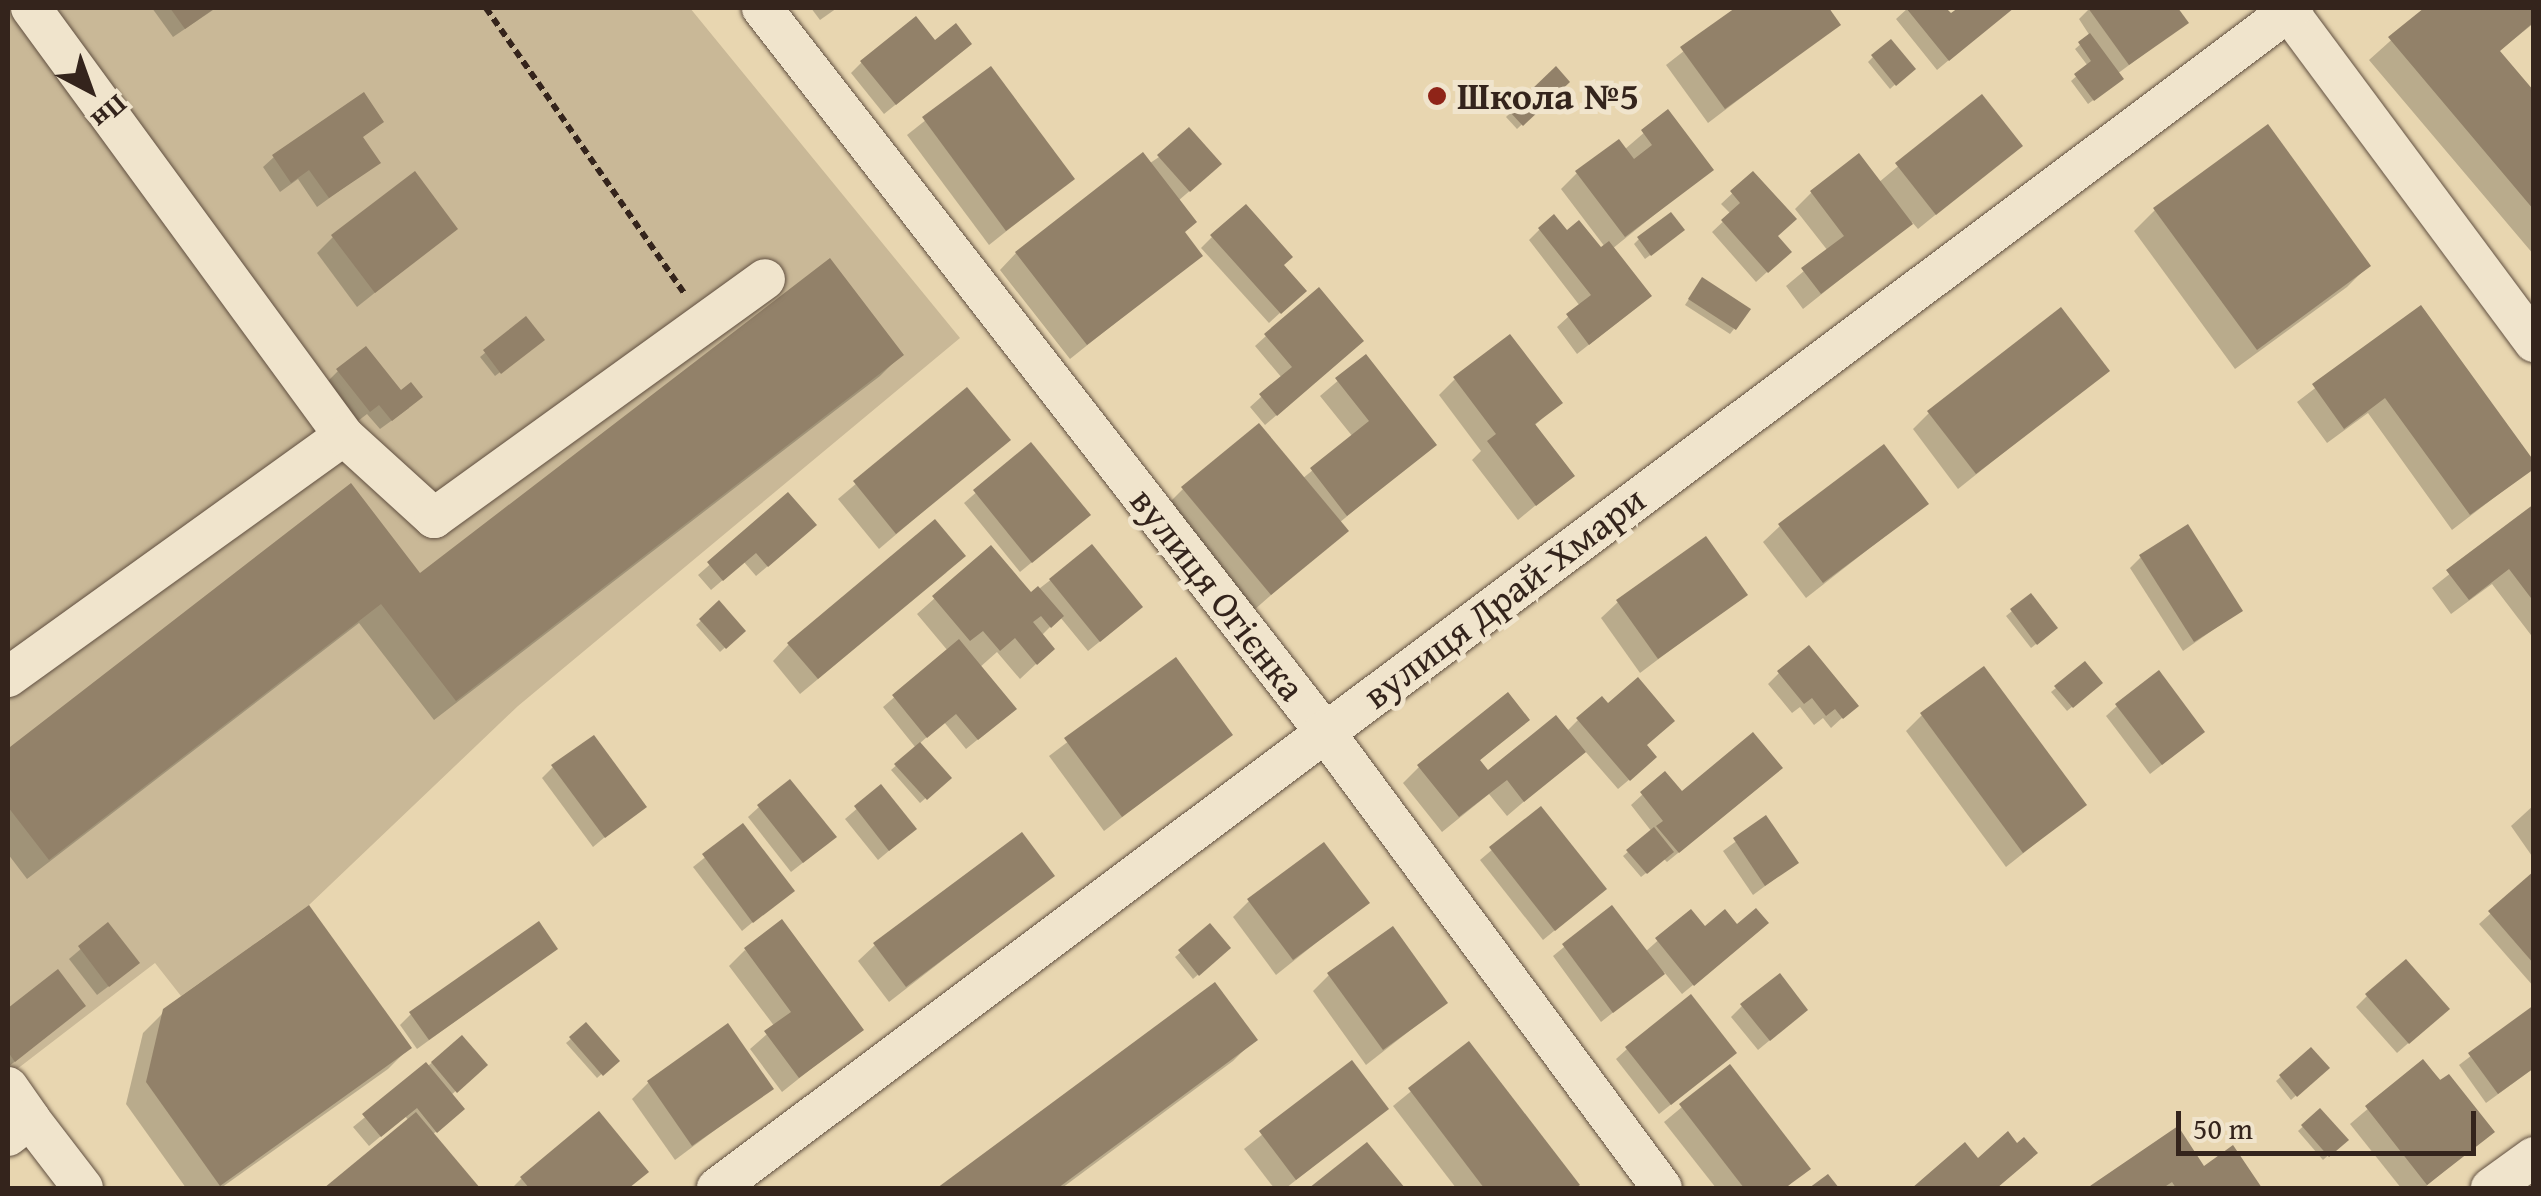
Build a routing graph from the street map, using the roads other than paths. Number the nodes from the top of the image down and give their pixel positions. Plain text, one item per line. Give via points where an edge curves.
1 (31, 8) edge
2 (762, 8) edge
3 (2290, 9) edge
4 (765, 278) dead end
5 (2534, 342) edge
6 (344, 436) junction
7 (8, 677) edge
8 (1324, 731) junction
9 (15, 1114) edge
10 (2534, 1157) edge
11 (83, 1188) edge
12 (718, 1188) edge
13 (1662, 1188) edge
14 (2491, 1188) edge

1 - 6 street
2 - 8 street, вулиця Огієнка
3 - 5 street
3 - 8 street, вулиця Драй-Хмари
4 - 6 street via 434,518
6 - 7 street
8 - 12 street, вулиця Драй-Хмари
8 - 13 street, вулиця Огієнка
9 - 11 street
10 - 14 street

